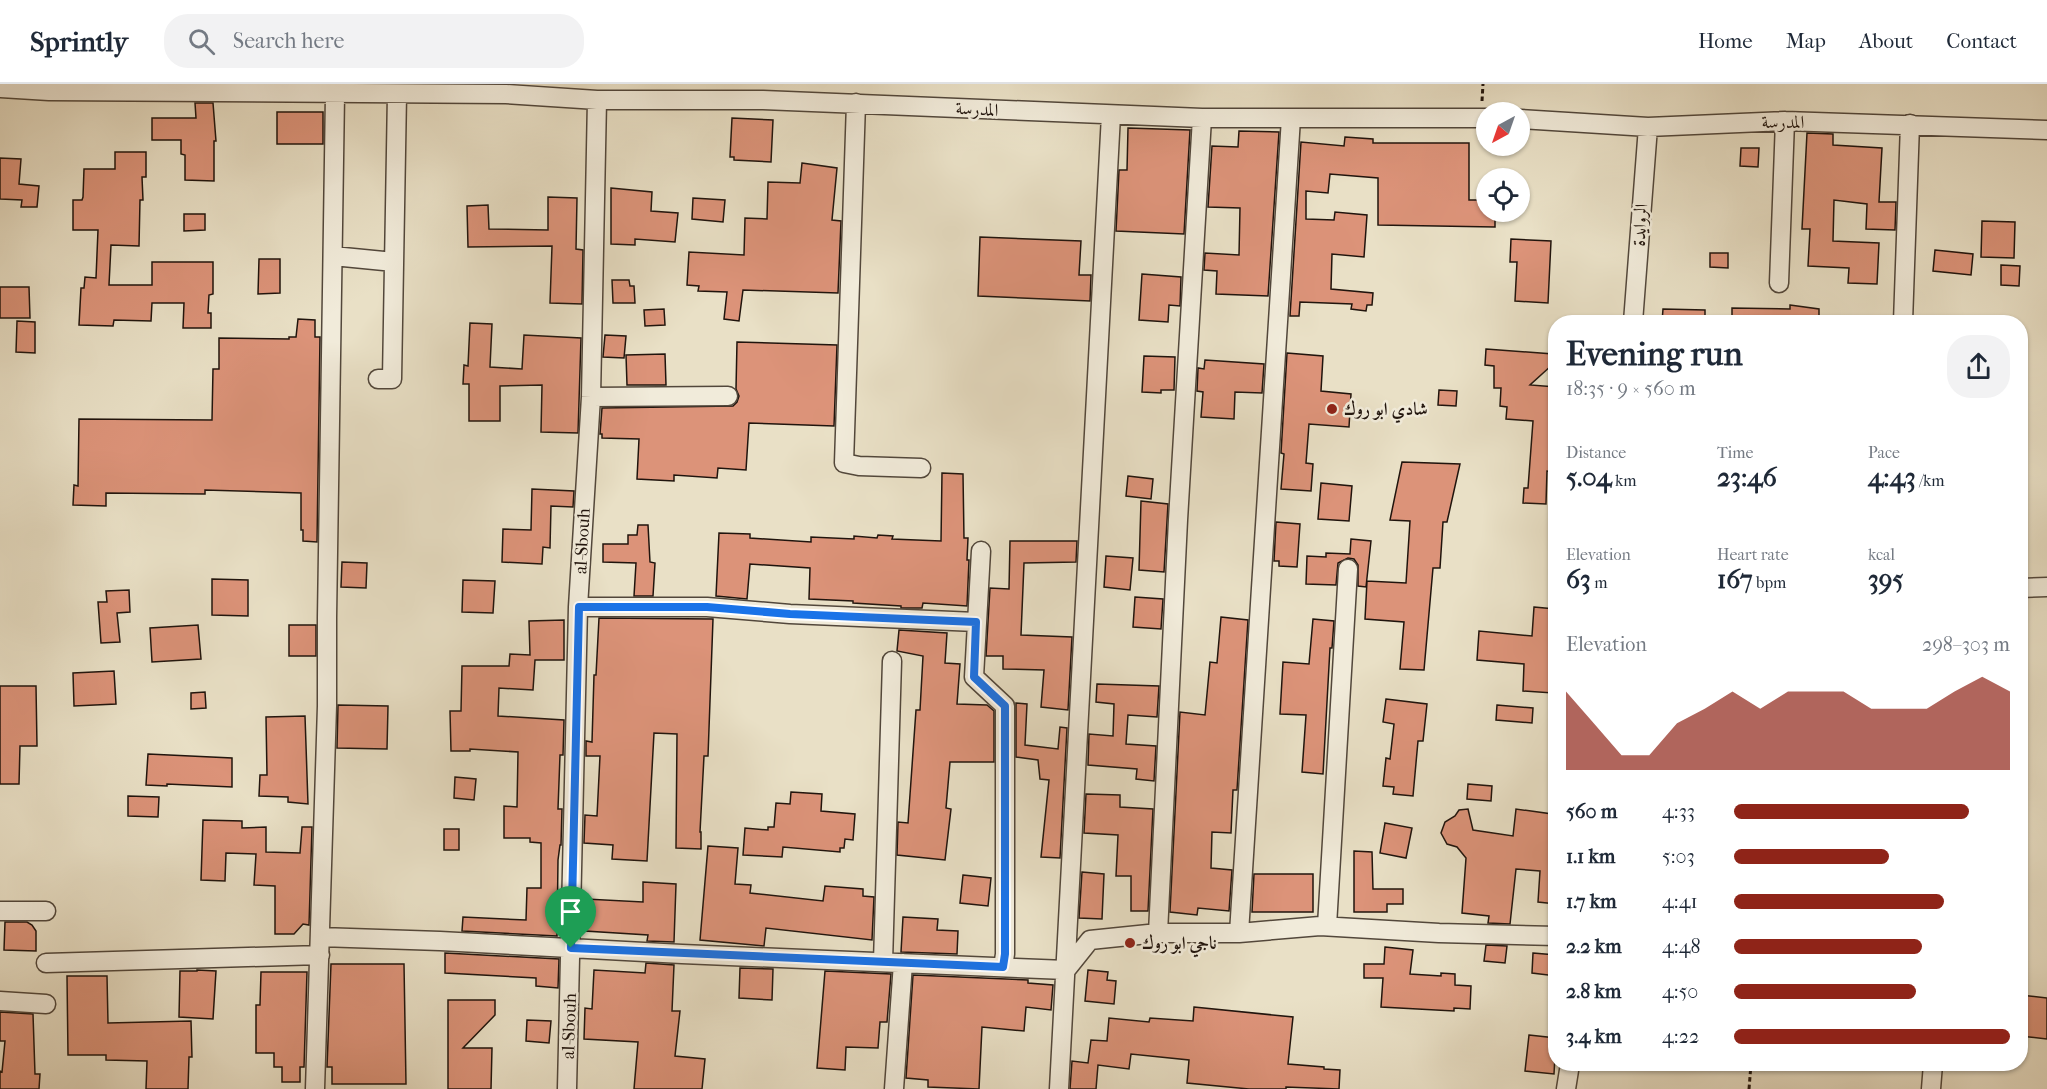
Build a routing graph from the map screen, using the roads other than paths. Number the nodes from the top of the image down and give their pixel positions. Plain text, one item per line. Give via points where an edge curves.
1 (0, 88) edge
2 (335, 94) junction
3 (397, 94) junction
4 (597, 100) junction
5 (856, 103) junction
6 (1111, 115) junction
7 (1202, 118) junction
8 (1291, 118) junction
9 (1476, 118) edge
10 (1530, 120) edge
11 (1785, 121) junction
12 (1910, 124) junction
13 (1647, 127) junction
14 (2047, 130) edge
15 (333, 256) junction
16 (394, 262) junction
17 (1779, 283) dead end
18 (1634, 315) edge
19 (1903, 315) edge
20 (378, 379) dead end
21 (728, 396) dead end
22 (591, 397) junction
23 (921, 468) dead end
24 (981, 551) dead end
25 (1348, 569) dead end
26 (2028, 588) edge
27 (2047, 588) edge
28 (579, 607) junction
29 (976, 622) junction
30 (892, 661) dead end
31 (0, 911) edge
32 (46, 911) dead end
33 (1328, 926) junction
34 (1158, 933) junction
35 (1239, 933) junction
36 (1548, 936) edge
37 (320, 946) junction
38 (571, 948) junction
39 (883, 962) junction
40 (46, 963) dead end
41 (903, 963) junction
42 (1003, 967) junction
43 (1066, 970) junction
44 (0, 1002) edge
45 (46, 1004) dead end
46 (1569, 1071) edge
47 (1932, 1071) edge
48 (315, 1089) edge
49 (567, 1089) edge
50 (894, 1089) edge
51 (1059, 1089) edge
52 (1566, 1089) edge
53 (1931, 1089) edge

1 - 2 street, المدرسة
2 - 3 street, المدرسة
2 - 15 street
3 - 4 street, المدرسة via 507,94
3 - 16 street
4 - 5 street, المدرسة
4 - 22 street, al-Sbouh
5 - 6 street, المدرسة
5 - 23 street via 844,463
6 - 7 street, المدرسة
6 - 43 street
7 - 8 street, المدرسة
7 - 34 street
8 - 9 street, المدرسة
8 - 35 street
10 - 13 street, المدرسة
11 - 12 street, المدرسة
11 - 13 street, المدرسة
11 - 17 street
12 - 14 street, المدرسة
12 - 19 street
13 - 18 street, الروايدة
15 - 16 street
15 - 37 street
16 - 20 street via 392,379
21 - 22 street
22 - 28 street, al-Sbouh
24 - 29 street
25 - 33 street
26 - 27 street
28 - 29 street via 707,607
28 - 38 street, al-Sbouh
29 - 42 street via 974,677 1005,706
30 - 39 street
31 - 32 street
33 - 35 street
33 - 36 street
34 - 35 street
34 - 43 street via 1090,940
37 - 38 street
37 - 40 street
37 - 48 street
38 - 39 street
38 - 49 street, al-Sbouh
39 - 41 street
41 - 42 street
41 - 50 street
42 - 43 street
43 - 51 street
44 - 45 street
46 - 52 street
47 - 53 street

